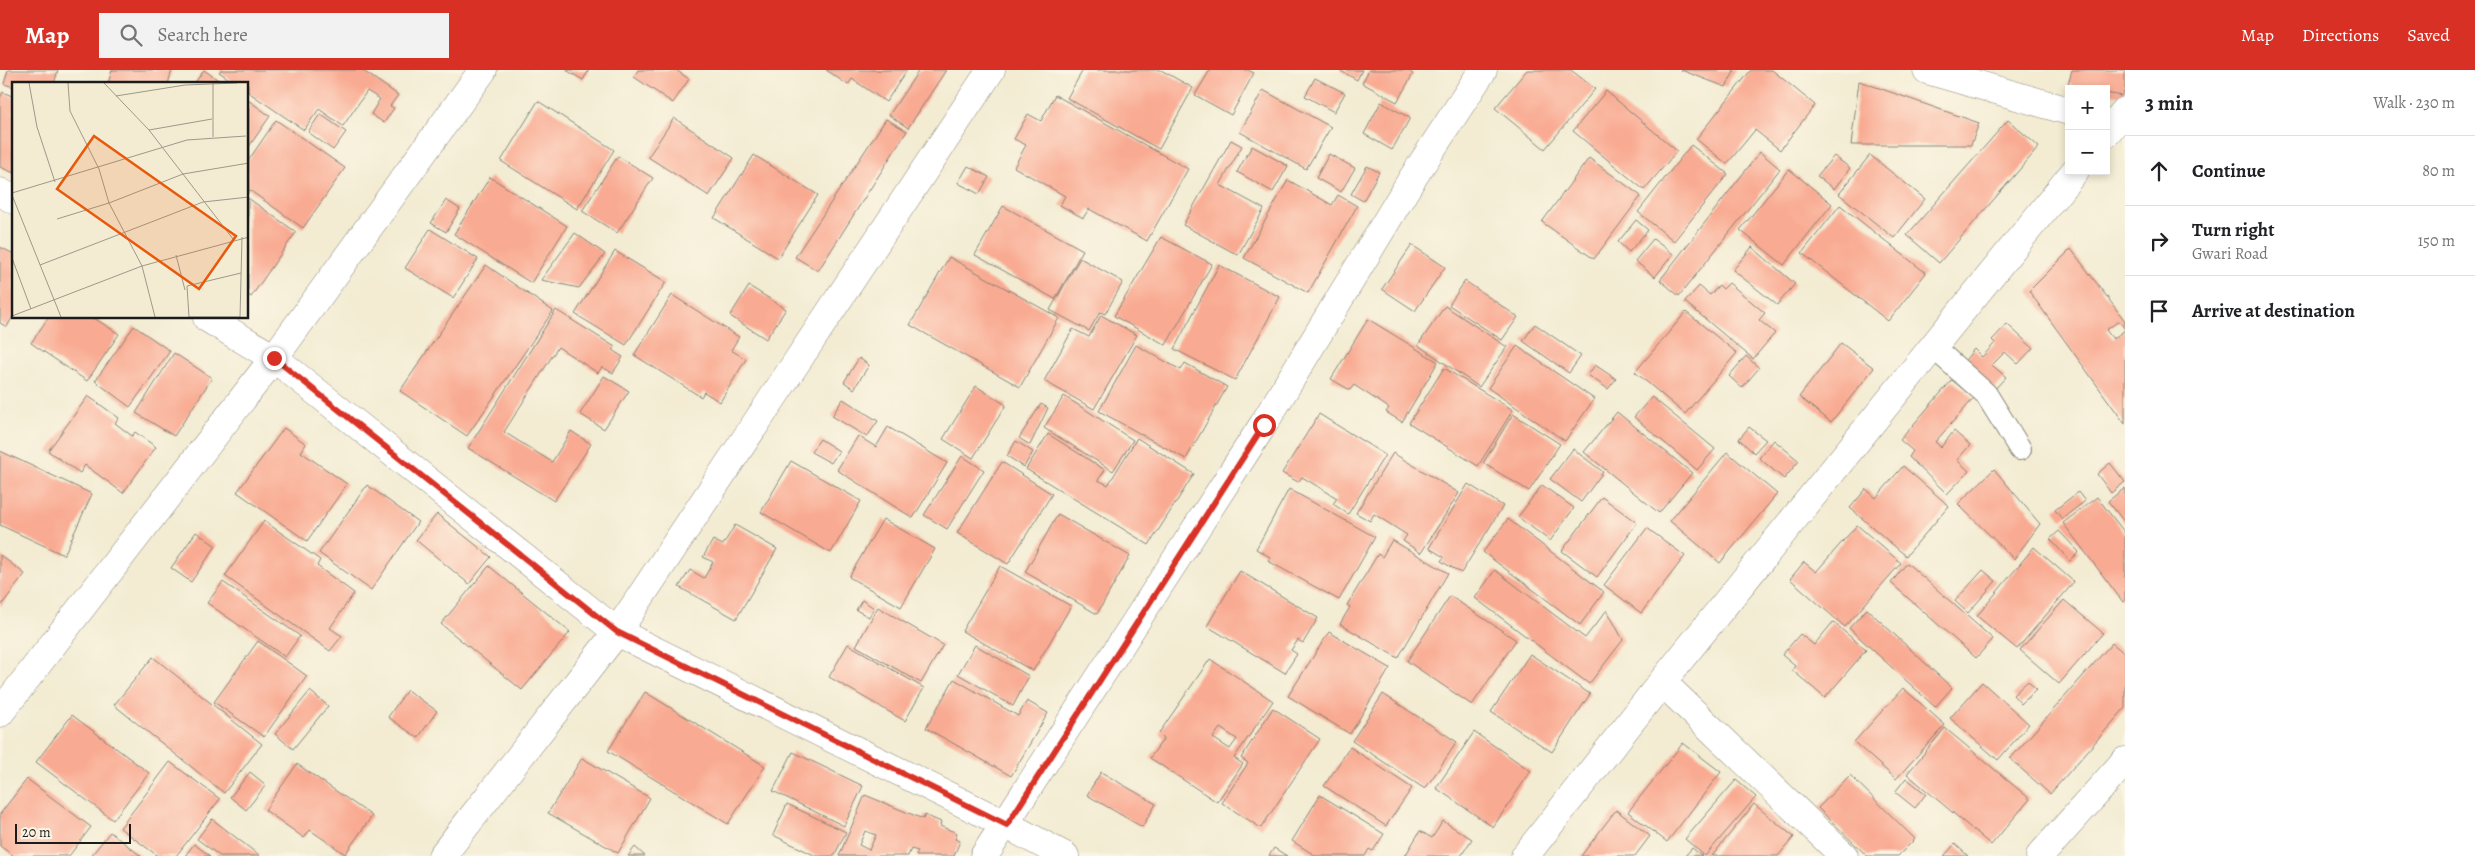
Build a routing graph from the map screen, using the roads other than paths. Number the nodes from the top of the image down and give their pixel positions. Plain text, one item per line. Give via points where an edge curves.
1 (483, 70) edge
2 (991, 70) edge
3 (1483, 70) edge
4 (1927, 70) edge
5 (2065, 110) edge
6 (2072, 175) edge
7 (0, 192) edge
8 (12, 199) edge
9 (209, 319) edge
10 (1933, 347) junction
11 (274, 358) junction
12 (2020, 449) dead end
13 (617, 632) junction
14 (1662, 682) junction
15 (0, 713) edge
16 (2125, 761) edge
17 (1007, 825) junction
18 (442, 856) edge
19 (984, 856) edge
20 (1065, 856) edge
21 (1525, 856) edge
22 (1844, 856) edge
23 (2040, 856) edge

1 - 11 street
2 - 13 street
3 - 17 street via 1412,179 1264,425
4 - 5 street
6 - 10 street
7 - 8 street
9 - 11 street
10 - 12 lane via 1986,394
10 - 14 street
11 - 13 street
11 - 15 street
13 - 17 street
13 - 18 street
14 - 21 street
14 - 22 street
16 - 23 street
17 - 19 street
17 - 20 street

